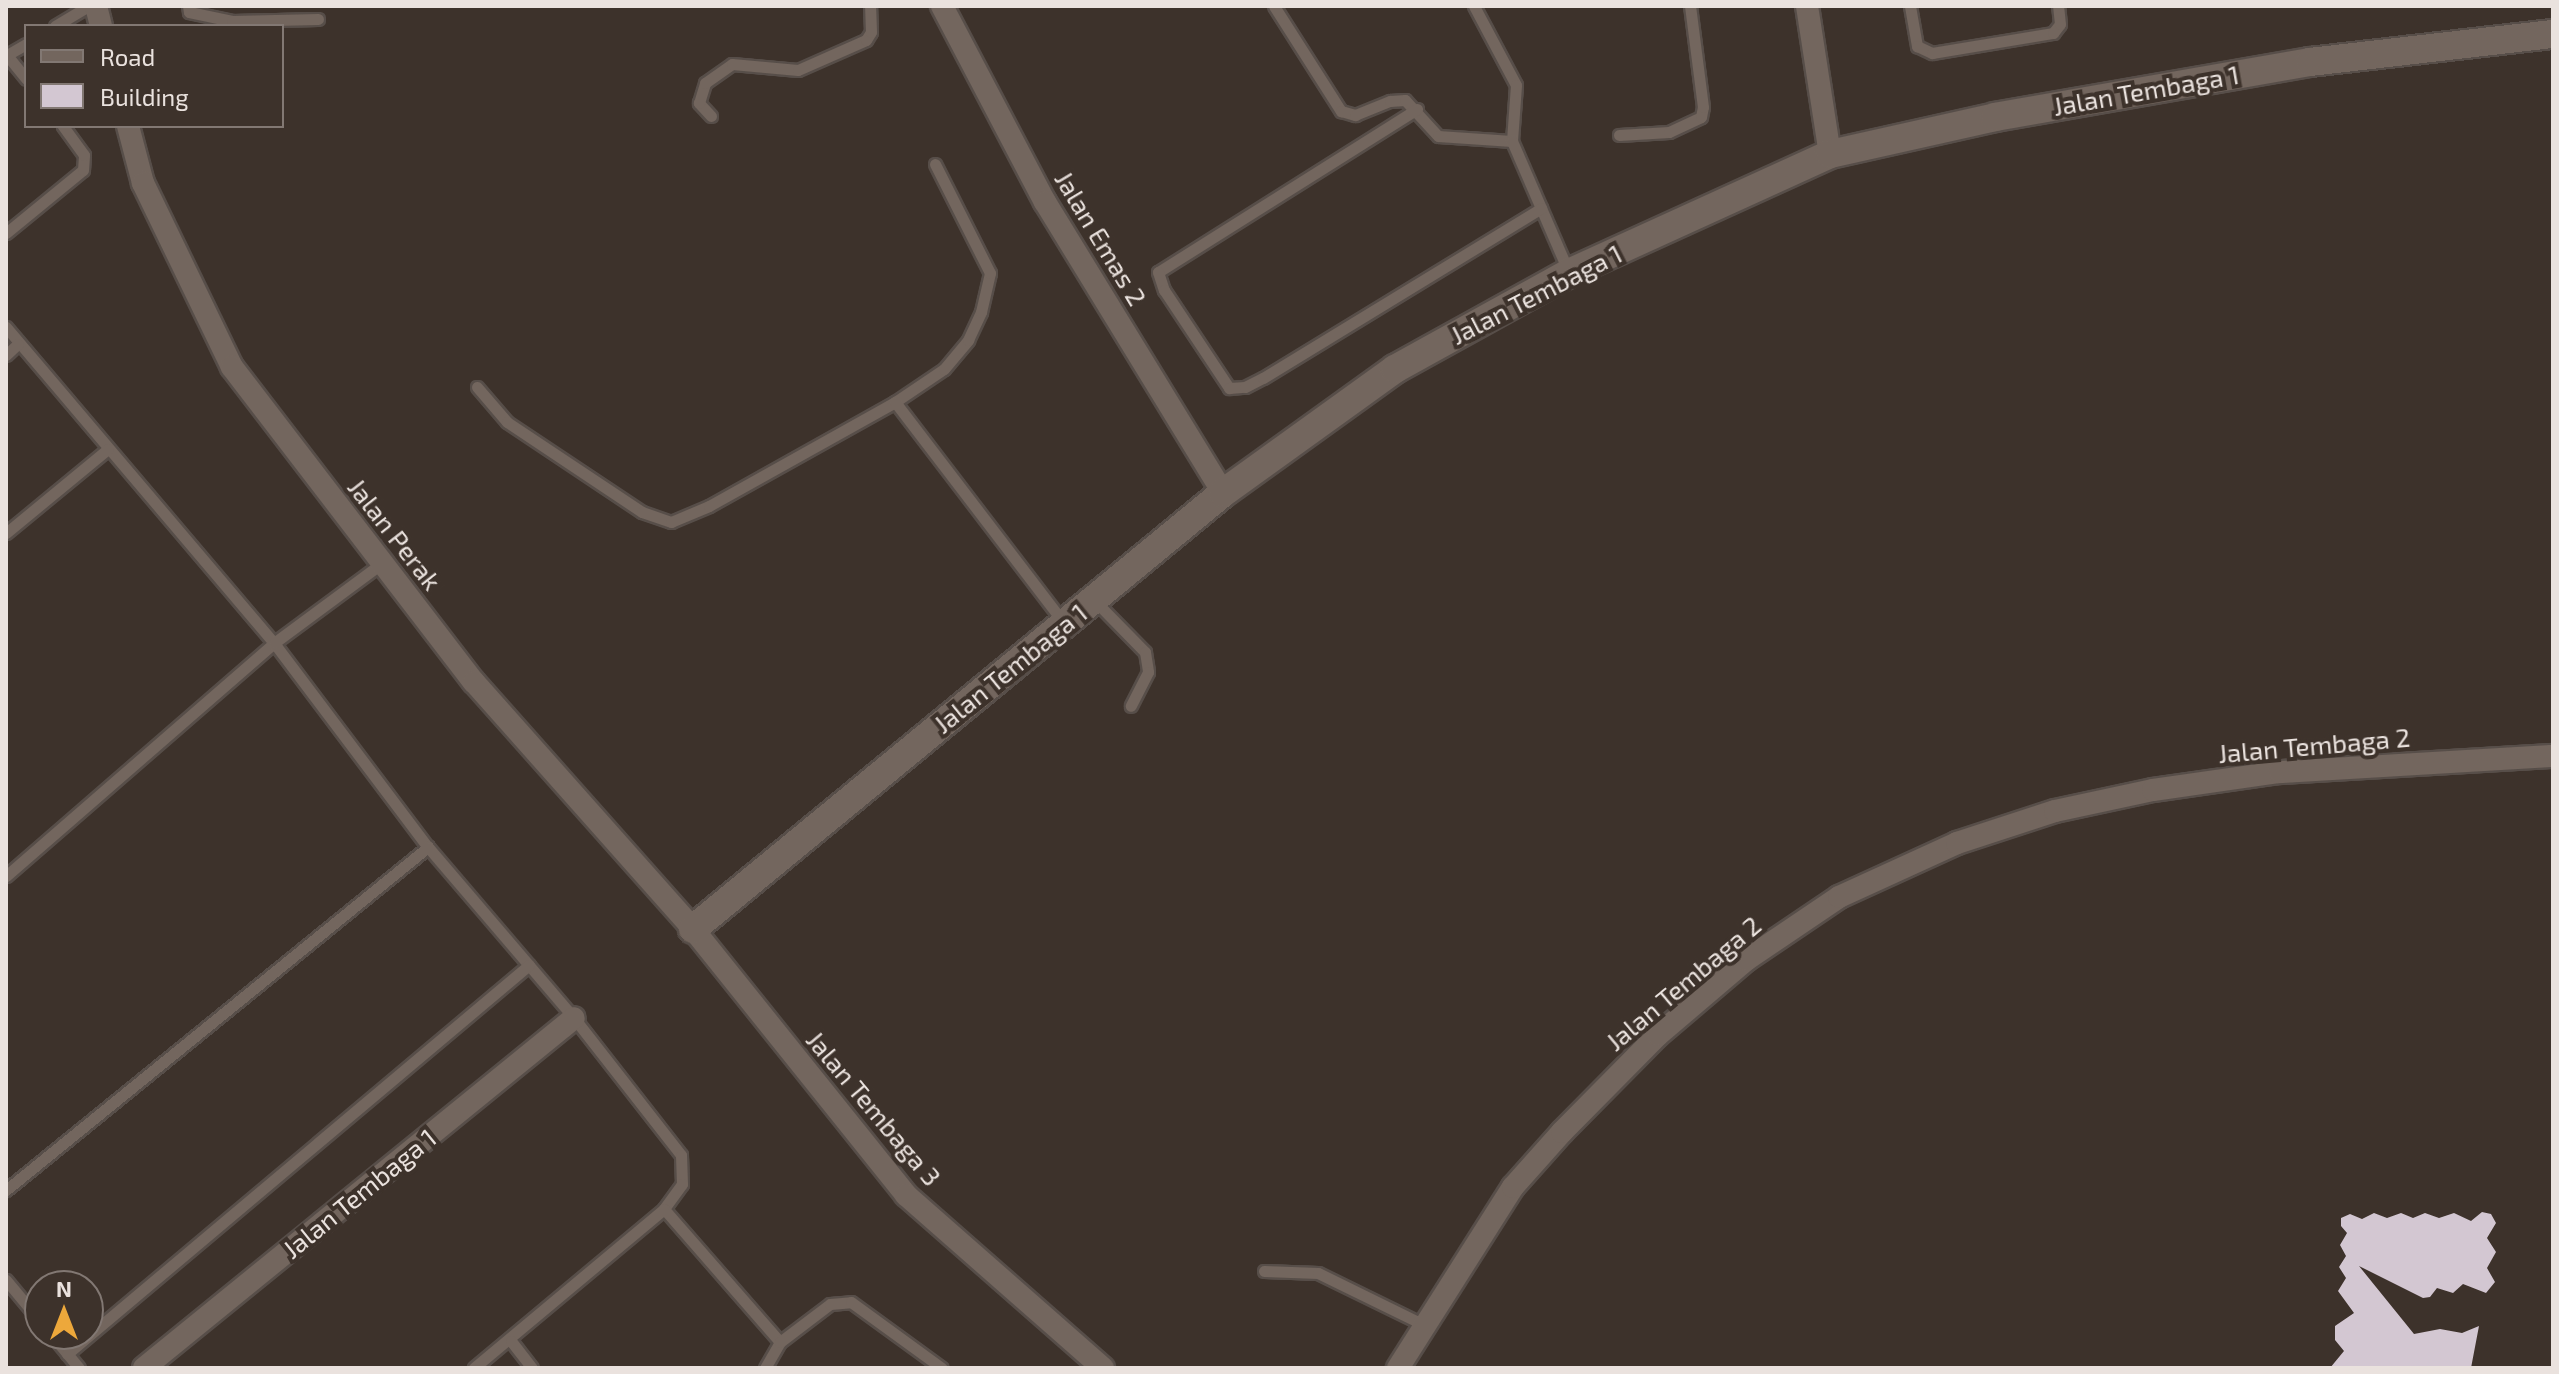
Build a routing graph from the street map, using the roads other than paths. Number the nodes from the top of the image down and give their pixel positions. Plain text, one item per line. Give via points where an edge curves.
1 (88, 6) edge
2 (188, 6) edge
3 (870, 6) edge
4 (942, 6) edge
5 (1274, 6) edge
6 (1474, 6) edge
7 (1690, 6) edge
8 (1807, 6) edge
9 (1910, 6) edge
10 (2058, 6) edge
11 (318, 19) dead end
12 (58, 24) edge
13 (2553, 34) edge
14 (7, 55) edge
15 (24, 76) edge
16 (1417, 109) junction
17 (711, 116) dead end
18 (64, 128) edge
19 (129, 128) edge
20 (1619, 135) dead end
21 (1512, 141) junction
22 (1830, 154) junction
23 (935, 164) dead end
24 (1541, 208) junction
25 (6, 233) edge
26 (1569, 273) junction
27 (6, 327) edge
28 (18, 344) junction
29 (6, 355) edge
30 (477, 387) dead end
31 (895, 402) junction
32 (108, 449) junction
33 (1223, 493) junction
34 (6, 533) edge
35 (382, 563) junction
36 (1093, 600) junction
37 (1064, 623) junction
38 (274, 643) junction
39 (1131, 706) dead end
40 (2553, 756) edge
41 (428, 847) junction
42 (6, 876) edge
43 (693, 929) junction
44 (529, 965) junction
45 (574, 1018) junction
46 (6, 1190) edge
47 (664, 1209) junction
48 (1264, 1271) dead end
49 (6, 1280) edge
50 (24, 1302) edge
51 (1424, 1325) junction
52 (511, 1341) junction
53 (780, 1342) junction
54 (64, 1350) edge
55 (67, 1354) junction
56 (79, 1368) edge
57 (144, 1368) edge
58 (474, 1368) edge
59 (532, 1368) edge
60 (765, 1368) edge
61 (942, 1368) edge
62 (1103, 1368) edge
63 (1398, 1368) edge

1 - 12 lane
2 - 11 lane via 189,12 232,21
3 - 17 lane via 871,32 866,40 798,70 732,64 705,83 699,103
4 - 33 street, Jalan Emas 2 via 1045,202
5 - 16 lane via 1341,111 1355,115 1397,99
6 - 21 lane via 1516,85
7 - 20 lane via 1701,117 1669,132
8 - 22 street
9 - 10 lane via 1917,46 1932,53 2053,33 2060,24
13 - 22 street, Jalan Tembaga 1 via 2310,62 1995,117
14 - 15 lane
16 - 21 lane via 1438,136
16 - 24 lane via 1158,272 1164,290 1229,388 1263,378
18 - 25 lane via 84,155 83,170
19 - 35 street, Jalan Perak via 143,183 232,367
21 - 24 lane
22 - 26 street, Jalan Tembaga 1
23 - 31 lane via 990,273 968,340 944,369
24 - 26 lane
26 - 33 street, Jalan Tembaga 1 via 1395,369
27 - 28 lane
28 - 29 lane
28 - 32 lane
30 - 31 lane via 507,422 642,512 671,522
31 - 37 lane
32 - 34 lane
32 - 38 lane
33 - 36 street, Jalan Tembaga 1
35 - 38 lane
35 - 43 street, Jalan Perak via 474,682
36 - 37 street, Jalan Tembaga 1
36 - 39 lane via 1145,652 1148,672
37 - 43 street, Jalan Tembaga 1
38 - 41 lane
38 - 42 lane
40 - 51 street, Jalan Tembaga 2 via 2280,772 2153,790 2055,811 1957,843 1839,897 1746,960 1669,1025 1562,1132 1513,1187
41 - 44 lane
41 - 46 lane
43 - 62 street, Jalan Tembaga 3 via 906,1195
44 - 45 lane
44 - 55 lane
45 - 47 lane via 681,1155 682,1184
45 - 57 street, Jalan Tembaga 1
47 - 52 lane
47 - 53 lane
48 - 51 lane via 1318,1273
49 - 50 lane
51 - 63 street, Jalan Tembaga 2
52 - 58 lane
52 - 59 lane
53 - 60 lane
53 - 61 lane via 830,1304 851,1302
54 - 55 lane
55 - 56 lane

